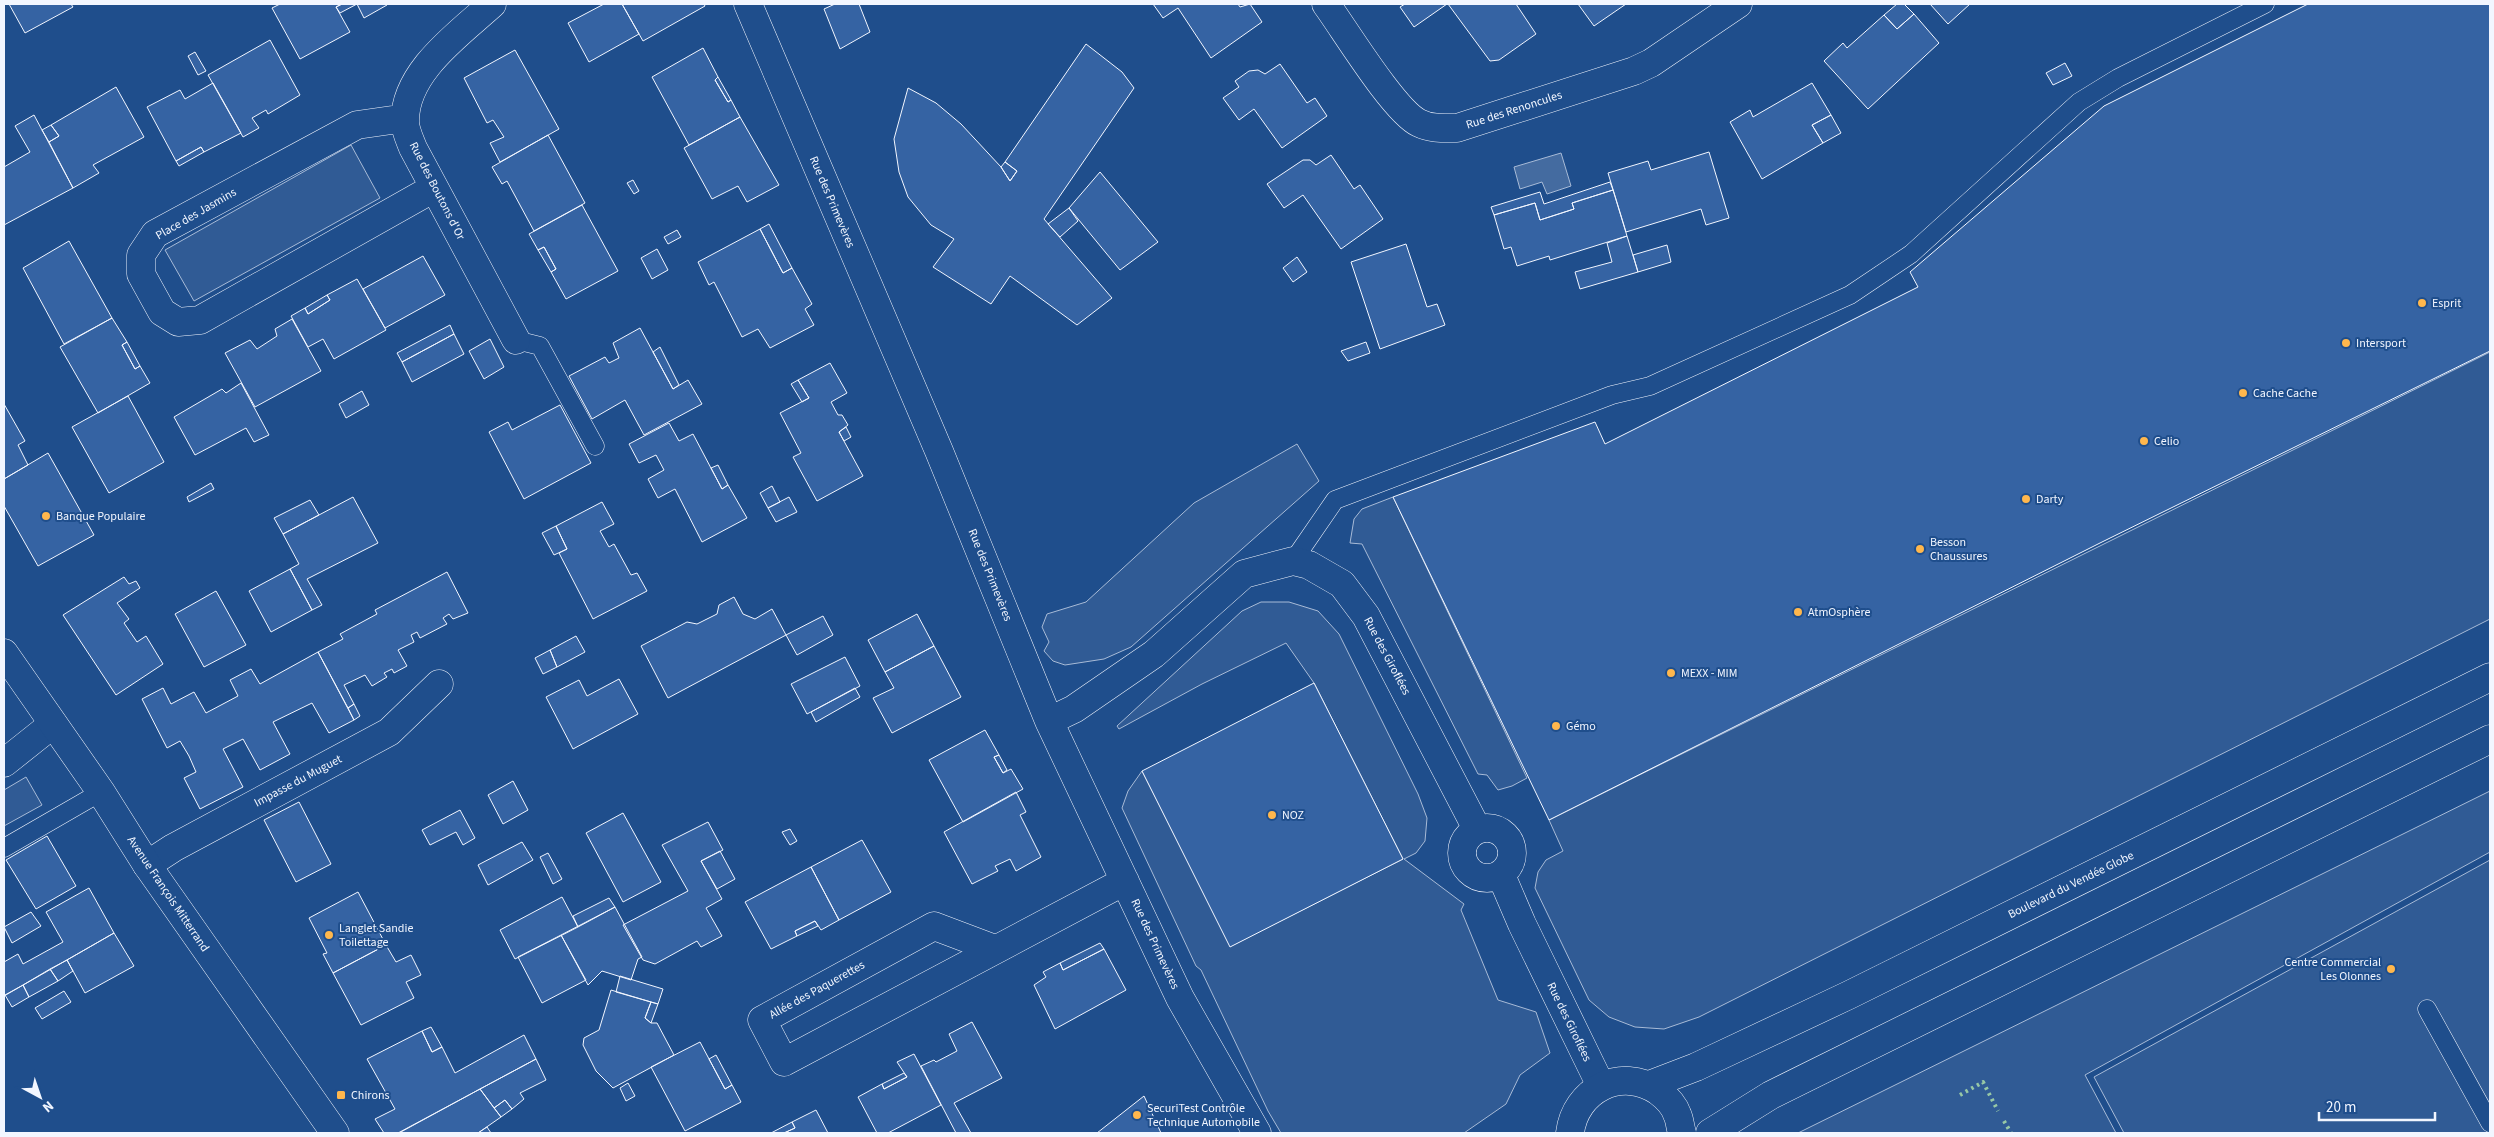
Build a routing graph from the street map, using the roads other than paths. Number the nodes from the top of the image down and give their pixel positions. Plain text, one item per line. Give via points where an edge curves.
1 (492, 4) edge
2 (748, 4) edge
3 (1326, 4) edge
4 (1738, 4) edge
5 (2265, 4) edge
6 (405, 122) junction
7 (434, 188) junction
8 (516, 340) joint
9 (595, 446) dead end
10 (1293, 561) junction
11 (4, 653) edge
12 (2490, 677) edge
13 (438, 684) dead end
14 (1049, 721) junction
15 (53, 724) junction
16 (2490, 739) edge
17 (4, 763) edge
18 (101, 792) junction
19 (1478, 830) junction
20 (4, 848) edge
21 (147, 865) junction
22 (1501, 875) junction
23 (1126, 881) junction
24 (995, 950) junction
25 (2427, 1010) dead end
26 (1649, 1085) junction
27 (1601, 1086) junction
28 (2490, 1123) edge
29 (1564, 1129) edge
30 (335, 1133) edge
31 (1257, 1133) edge
32 (1682, 1133) edge
33 (1710, 1133) edge

1 - 6 street via 424,66 414,85
2 - 14 street, Rue des Primevères via 939,451
3 - 4 street, Rue des Renoncules via 1397,104 1418,122 1441,128 1457,128 1634,71
5 - 10 lane via 2118,78 2079,102 1911,254 1850,295 1650,386 1612,396 1335,500
6 - 7 street, Rue des Boutons d'Or via 413,148
6 - 7 street, Place des Jasmins via 392,120 358,125 155,234 141,255 142,274 162,312 178,322 200,320
7 - 8 street, Rue des Boutons d'Or
8 - 9 lane via 540,346
10 - 14 street via 1244,574 1154,654
10 - 19 street, Rue des Giroflées via 1309,565 1342,584 1366,616
11 - 15 street, Avenue François Mitterrand
12 - 26 street, Boulevard du Vendée Globe via 1849,995 1696,1067
13 - 21 street, Impasse du Muguet via 389,732
14 - 23 street, Rue des Primevères
15 - 17 street
15 - 18 street, Avenue François Mitterrand
16 - 33 street via 1771,1095
18 - 20 lane
18 - 21 street, Avenue François Mitterrand
19 - 22 street via 1496,829 1510,843 1512,859
19 - 22 street via 1470,834 1462,846 1465,867 1482,878
21 - 30 street, Avenue François Mitterrand
22 - 27 street, Rue des Giroflées
23 - 24 street, Allée des Paquerettes
23 - 31 street, Rue des Primevères via 1192,1022
24 - 24 street, Allée des Paquerettes via 784,1062 762,1020 934,926
25 - 28 lane
26 - 27 street via 1616,1081
26 - 32 street via 1666,1097 1677,1113
27 - 29 street via 1583,1101

